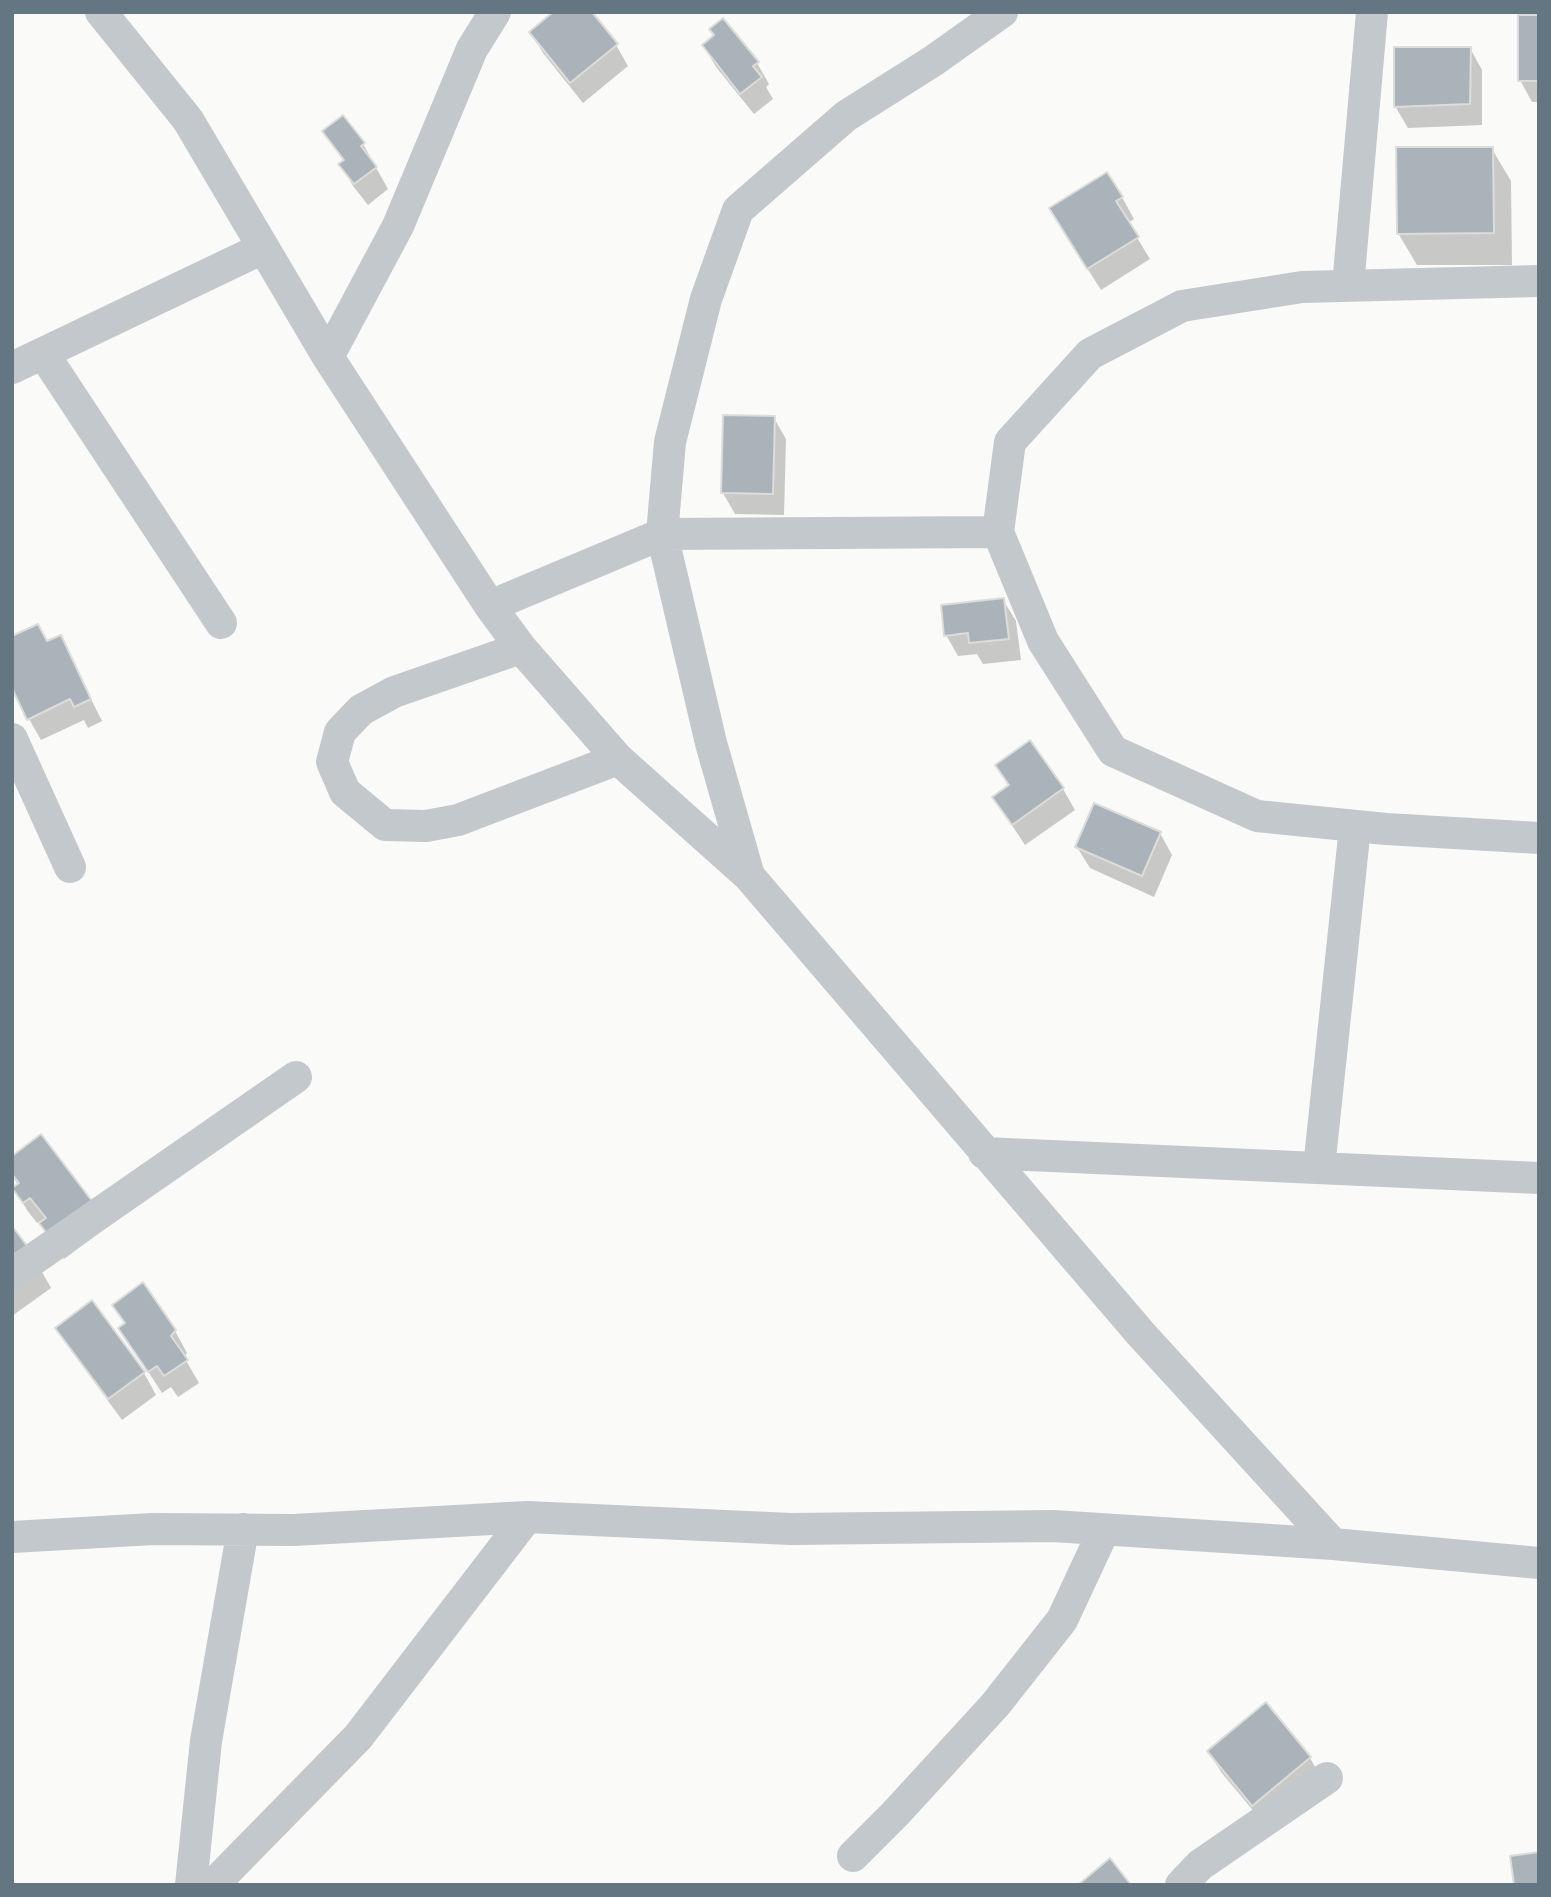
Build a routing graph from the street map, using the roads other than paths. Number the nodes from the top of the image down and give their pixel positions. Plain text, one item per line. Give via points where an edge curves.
1 (101, 12) edge
2 (495, 12) edge
3 (1002, 12) edge
4 (1372, 12) edge
5 (263, 248) junction
6 (1539, 281) edge
7 (1348, 286) junction
8 (43, 353) junction
9 (328, 357) junction
10 (12, 368) edge
11 (998, 532) junction
12 (662, 534) junction
13 (490, 606) junction
14 (221, 623) dead end
15 (521, 648) junction
16 (12, 739) edge
17 (618, 759) junction
18 (1355, 827) junction
19 (1539, 838) edge
20 (70, 867) dead end
21 (749, 876) junction
22 (296, 1077) dead end
23 (984, 1153) junction
24 (1319, 1168) junction
25 (1539, 1178) edge
26 (12, 1274) edge
27 (527, 1517) junction
28 (243, 1529) junction
29 (1104, 1530) junction
30 (12, 1537) edge
31 (1333, 1544) junction
32 (1539, 1563) edge
33 (1327, 1778) dead end
34 (853, 1856) dead end
35 (191, 1885) edge
36 (213, 1885) edge
37 (1181, 1885) edge

1 - 5 street via 188,120
2 - 9 street via 472,49 398,226
3 - 12 street via 846,116 738,210 706,299 670,442
4 - 7 street
5 - 8 street
5 - 9 street
6 - 7 street
7 - 11 street via 1302,287 1182,306 1090,354 1010,442
8 - 10 street
8 - 14 street
9 - 13 street
11 - 12 street
11 - 18 street via 1043,641 1113,751 1257,816
12 - 13 street
12 - 21 street via 711,743
13 - 15 street
15 - 17 street
15 - 17 street via 394,692 361,710 340,732 332,762 345,792 385,825 426,826 458,820
16 - 20 street
17 - 21 street
18 - 19 street
18 - 24 street
21 - 23 street
22 - 26 street
23 - 24 street
23 - 31 street
24 - 25 street
27 - 28 street
27 - 29 street via 791,1529 1054,1526
27 - 36 street via 358,1737
28 - 30 street
28 - 35 street via 206,1741
29 - 31 street
29 - 34 street via 1062,1620 995,1705
31 - 32 street
33 - 37 street via 1200,1865

